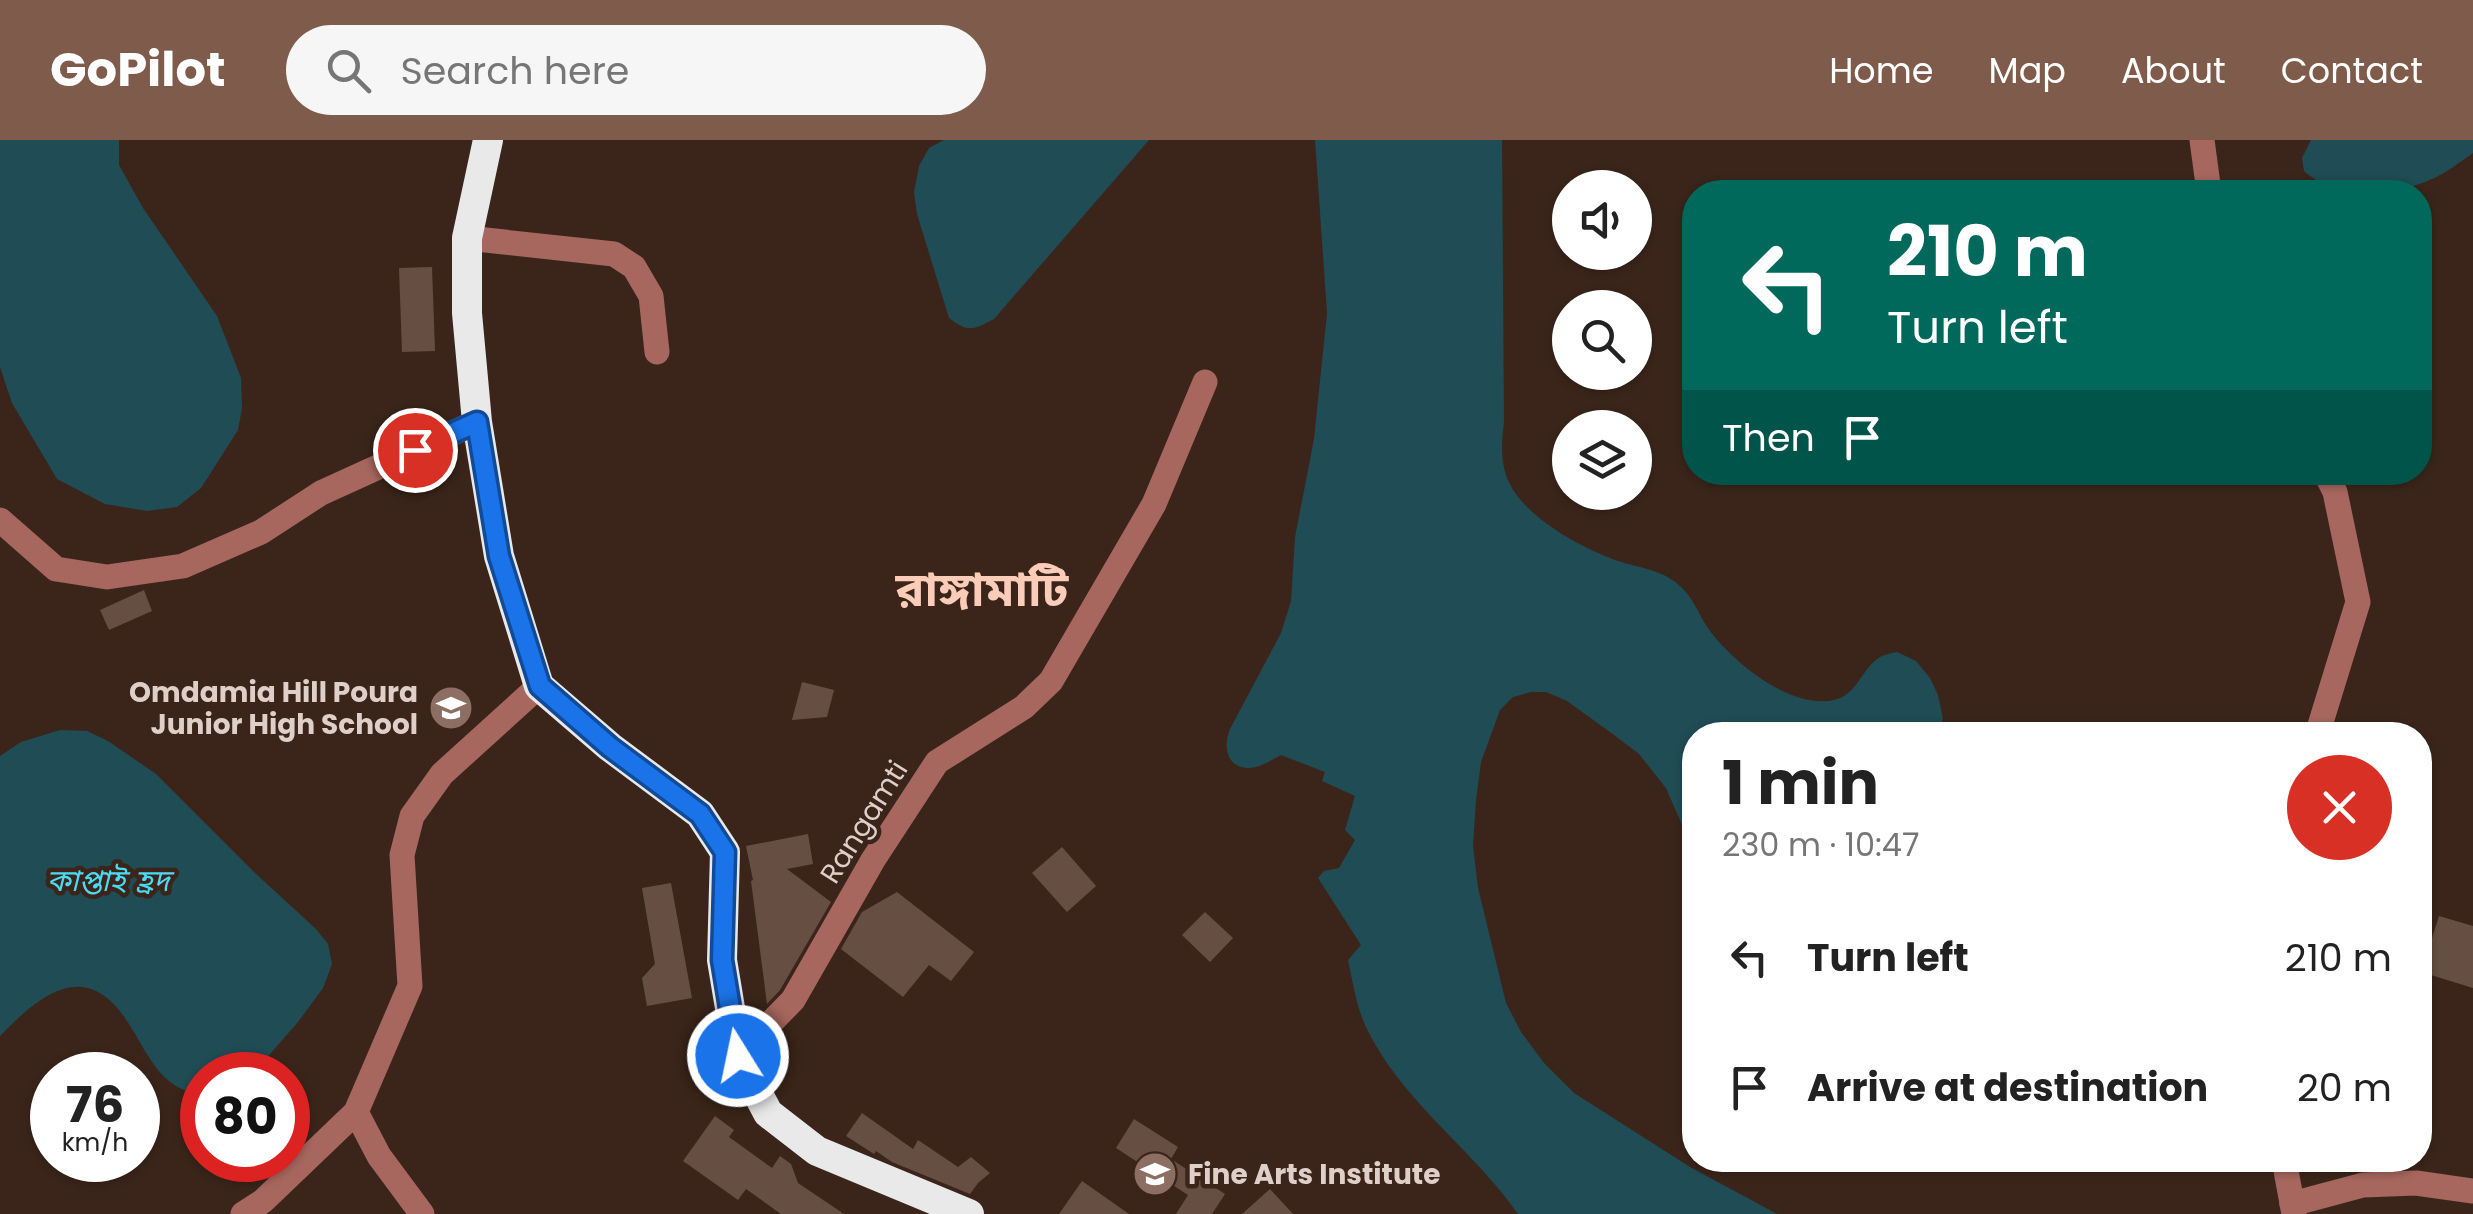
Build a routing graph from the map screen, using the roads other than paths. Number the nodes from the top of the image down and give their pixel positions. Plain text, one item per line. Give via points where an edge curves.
1 (488, 140) edge
2 (2202, 140) edge
3 (2208, 180) edge
4 (467, 238) junction
5 (657, 352) dead end
6 (1205, 382) dead end
7 (477, 422) junction
8 (2332, 485) edge
9 (0, 520) edge
10 (540, 686) junction
11 (2321, 722) edge
12 (738, 1056) junction
13 (356, 1112) junction
14 (2286, 1172) edge
15 (2473, 1191) edge
16 (2293, 1209) edge
17 (243, 1214) edge
18 (422, 1214) edge
19 (970, 1214) edge

1 - 4 highway
2 - 3 street
4 - 5 street via 614,254 634,267 651,296
4 - 7 highway
6 - 12 street, Rangamti via 1154,504 1050,681 1024,707 937,762 793,1000
7 - 9 street via 183,566 107,577 56,568
7 - 10 highway via 499,556
8 - 11 street via 2358,602
10 - 12 highway via 700,814 725,852 722,960
10 - 13 street via 442,774 412,816 402,855 410,986
12 - 19 highway via 768,1113 818,1151
13 - 17 street
13 - 18 street
14 - 16 street
15 - 16 street via 2416,1183 2363,1186

